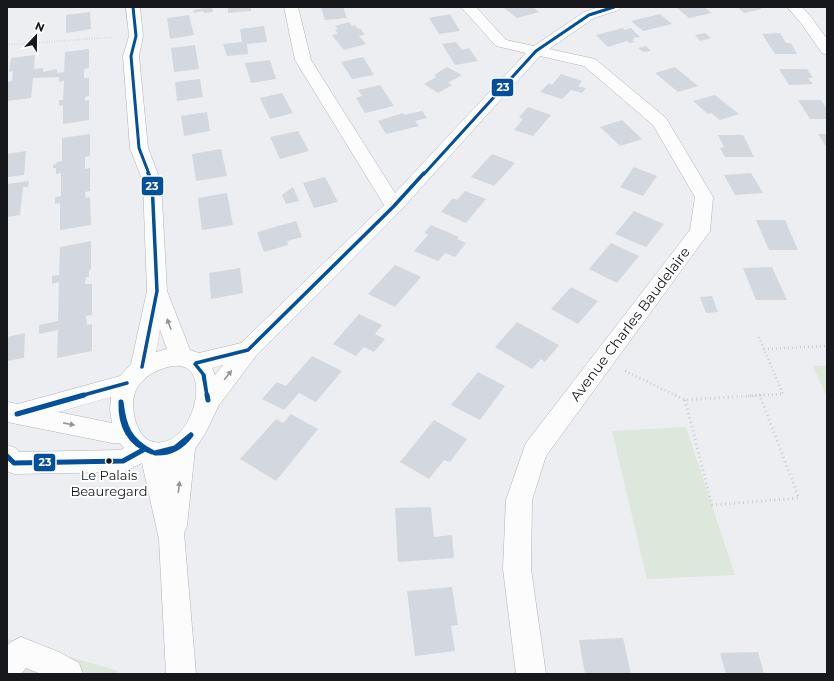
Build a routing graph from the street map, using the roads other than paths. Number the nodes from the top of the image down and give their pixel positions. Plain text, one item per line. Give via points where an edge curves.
1 (133, 7) edge
2 (292, 7) edge
3 (468, 7) edge
4 (614, 7) edge
5 (794, 7) edge
6 (827, 50) edge
7 (536, 51) junction
8 (394, 206) junction
9 (158, 292) junction
10 (248, 350) junction
11 (189, 360) junction
12 (135, 375) junction
13 (208, 401) junction
14 (10, 418) edge
15 (126, 432) junction
16 (183, 445) junction
17 (148, 452) junction
18 (10, 459) edge
19 (172, 539) junction
20 (7, 668) edge
21 (68, 674) edge
22 (180, 674) edge
23 (531, 674) edge

1 - 9 street via 136,36 131,56 138,140 152,182
2 - 8 street via 303,60
3 - 7 street, Avenue Charles Baudelaire via 501,43
4 - 7 street via 589,14
5 - 6 street
7 - 8 street
7 - 23 street, Avenue Charles Baudelaire via 589,62 660,122 704,197 700,231 535,451 519,500 517,569
8 - 10 street
11 -> 9 street
9 - 12 street
10 - 11 street
13 -> 10 street
11 - 12 street via 172,357 150,362
11 - 13 street via 205,376
12 - 14 street
12 - 15 street via 121,399
13 - 16 street via 194,431
14 -> 15 street via 112,433
15 - 17 street
16 - 17 street via 166,453
19 -> 16 street
17 - 18 street via 123,461
17 - 19 street
19 - 22 street
20 - 21 street via 21,652 49,662

